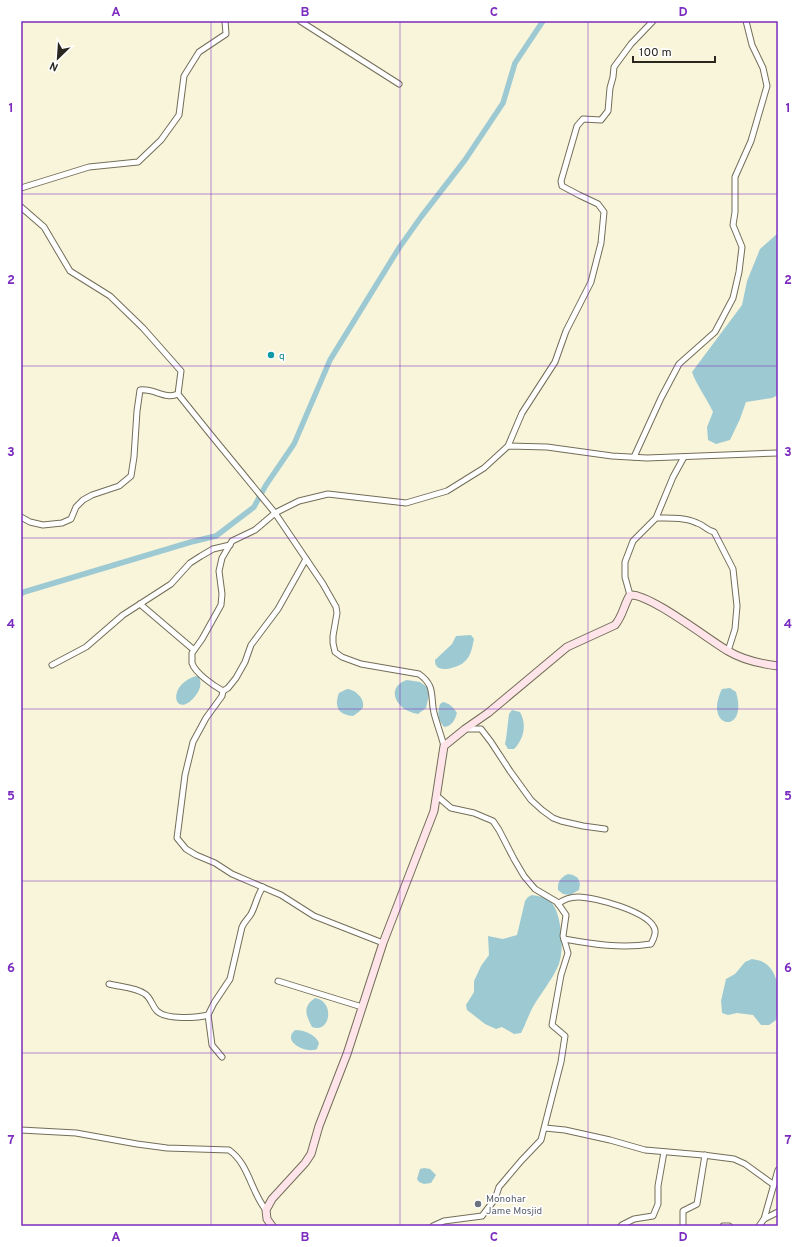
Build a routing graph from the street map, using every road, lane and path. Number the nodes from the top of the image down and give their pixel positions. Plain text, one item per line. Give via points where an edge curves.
1 (225, 21) edge
2 (300, 21) edge
3 (653, 21) edge
4 (746, 21) edge
5 (399, 84) dead end
6 (21, 188) edge
7 (21, 207) edge
8 (178, 394) junction
9 (508, 446) junction
10 (778, 453) edge
11 (634, 457) junction
12 (684, 457) junction
13 (275, 513) junction
14 (21, 517) edge
15 (656, 518) junction
16 (230, 545) junction
17 (306, 559) junction
18 (630, 595) junction
19 (140, 604) junction
20 (194, 650) junction
21 (728, 651) junction
22 (52, 665) dead end
23 (778, 666) edge
24 (223, 691) junction
25 (465, 729) junction
26 (444, 746) junction
27 (437, 796) junction
28 (605, 829) dead end
29 (263, 887) junction
30 (558, 904) junction
31 (564, 939) junction
32 (383, 943) junction
33 (278, 981) dead end
34 (109, 984) dead end
35 (362, 1007) junction
36 (208, 1015) junction
37 (222, 1057) dead end
38 (545, 1128) junction
39 (21, 1130) edge
40 (664, 1152) junction
41 (705, 1155) junction
42 (778, 1170) edge
43 (774, 1185) junction
44 (266, 1210) junction
45 (778, 1212) edge
46 (764, 1219) junction
47 (272, 1226) edge
48 (433, 1226) edge
49 (622, 1226) edge
50 (683, 1226) edge
51 (723, 1226) edge
52 (729, 1226) edge
53 (760, 1226) edge

1 - 6 street via 226,34 199,52 184,76 179,115 161,140 138,162 89,167
2 - 5 street
3 - 9 street via 614,67 608,111 601,120 583,119 577,126 561,182 562,186 598,204 604,212 601,243 591,282 566,331 554,362 522,413
4 - 11 street via 767,86 751,141 735,177 735,212 732,225 742,247 734,298 715,332 679,364
7 - 8 street via 44,227 70,271 110,296 182,371
8 - 13 street
8 - 14 street via 168,396 146,389 140,390 134,458 130,476 119,486 83,500 76,507 71,519 62,523 43,525
9 - 11 street via 547,447
9 - 13 street via 484,468 447,491 406,503 328,494 299,501
10 - 12 street
11 - 12 street
12 - 15 street
13 - 16 street via 255,530 232,541
13 - 17 street
15 - 18 street via 633,541 625,562 625,576
15 - 21 street via 699,523 714,532 719,540 734,569 737,606 735,629
16 - 19 street via 213,549 190,563 171,584
16 - 20 street via 222,558 219,571 221,605
17 - 24 street via 278,609 251,645 236,678
17 - 26 street via 336,607 333,643 335,652 361,664 419,674 426,679 433,696 433,711
18 - 21 street via 647,599
18 - 25 street via 615,625 567,647
19 - 20 street
19 - 22 street via 86,647
20 - 24 street via 192,664 198,672
21 - 23 street via 767,665
24 - 29 street via 193,742 185,775 177,838 196,855
25 - 26 street
25 - 28 street via 481,729 531,800 552,818
26 - 27 street
27 - 30 street via 451,808 474,813 493,821 524,876 535,889
27 - 32 street via 434,811
29 - 32 street via 281,894 314,916
29 - 36 street via 242,927 230,979
30 - 31 street via 566,915
30 - 31 street via 564,899 591,898 631,910 648,919 655,929 651,944 636,946
31 - 38 street via 568,954 561,975 552,1025 565,1036
32 - 35 street
33 - 35 street
34 - 36 street via 145,994 157,1011 164,1015
35 - 44 street via 311,1154
36 - 37 street via 212,1045
38 - 40 street
38 - 48 street via 541,1140 499,1187 495,1199 482,1216 444,1221
39 - 44 street via 76,1133 167,1148 229,1150 243,1165 259,1201
40 - 41 street
40 - 49 street via 658,1186 658,1204 653,1216 634,1219
41 - 43 street via 734,1159
41 - 50 street via 697,1204 683,1211
42 - 43 street
43 - 46 street
44 - 47 street
45 - 46 street
46 - 53 street
51 - 52 street

